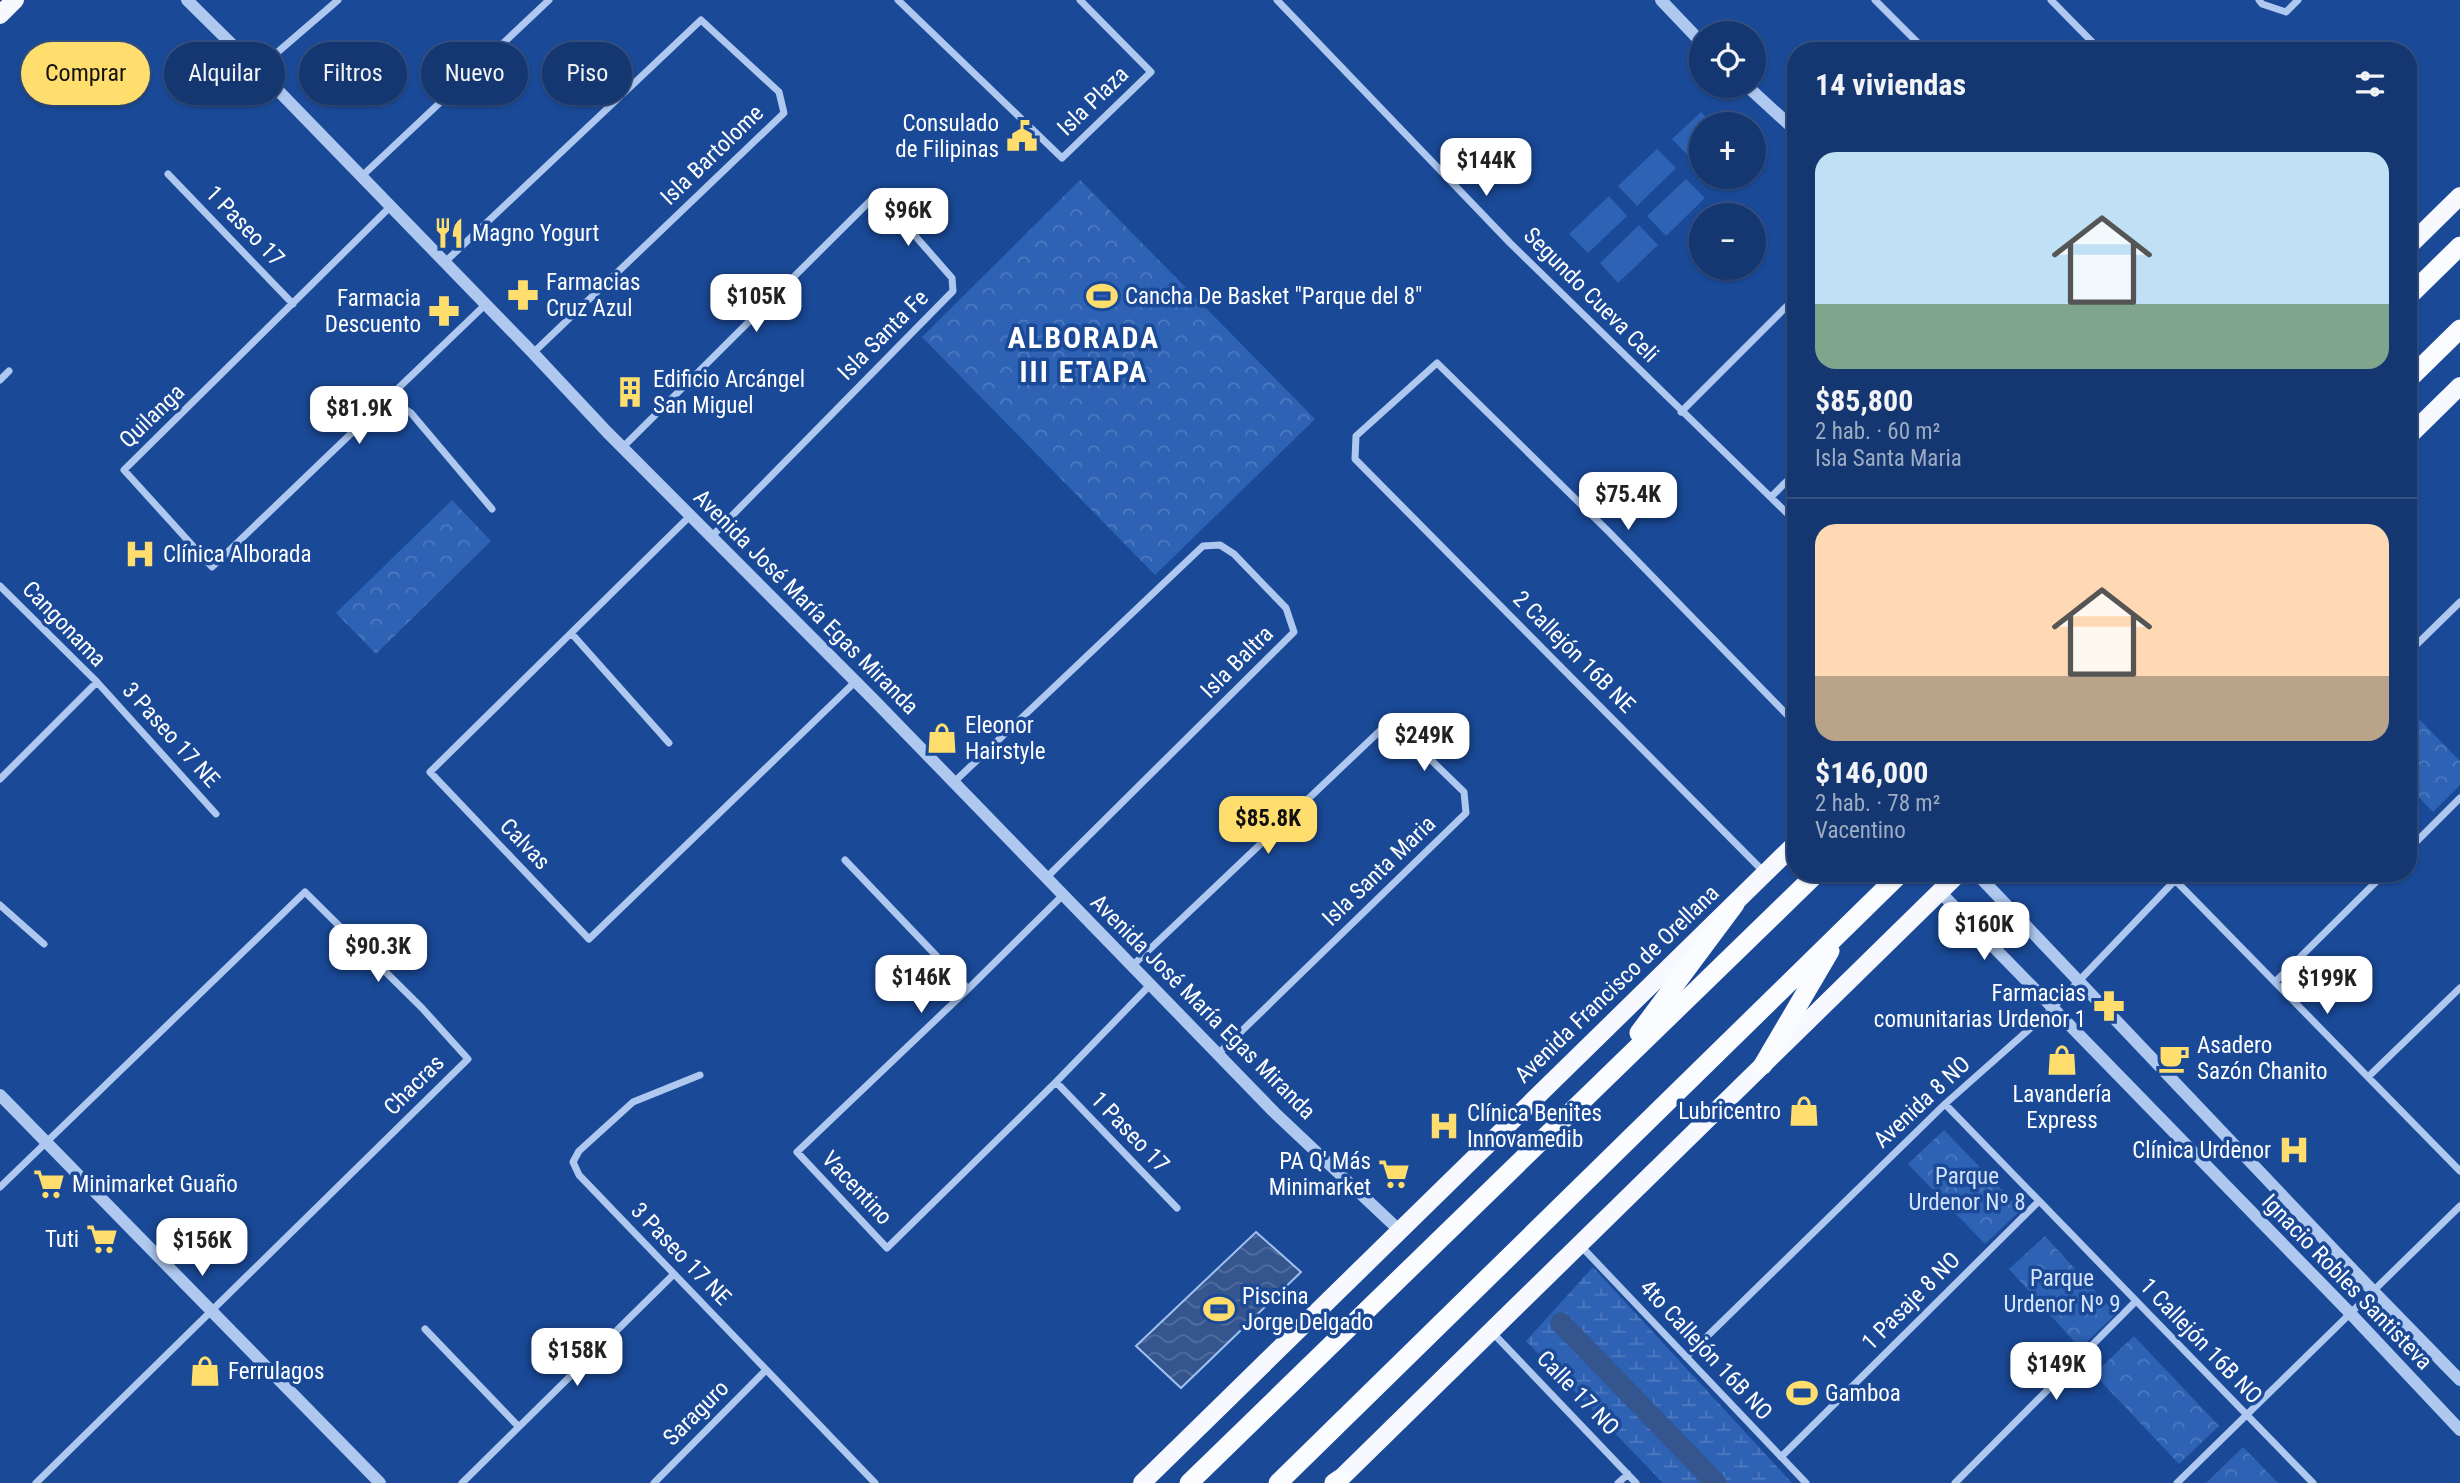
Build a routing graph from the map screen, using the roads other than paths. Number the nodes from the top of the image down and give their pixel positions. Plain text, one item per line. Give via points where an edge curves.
1 (15, 0) edge
2 (187, 0) edge
3 (338, 0) edge
4 (550, 0) edge
5 (898, 0) edge
6 (1080, 0) edge
7 (1277, 0) edge
8 (1661, 0) edge
9 (1875, 0) edge
10 (2051, 0) edge
11 (2259, 0) edge
12 (2298, 0) edge
13 (0, 15) edge
14 (1689, 29) edge
15 (230, 42) edge
16 (1917, 42) edge
17 (2092, 42) edge
18 (285, 45) edge
19 (285, 98) edge
20 (1760, 98) edge
21 (1787, 123) edge
22 (168, 174) dead end
23 (362, 176) junction
24 (2460, 196) edge
25 (391, 206) junction
26 (2417, 238) edge
27 (2460, 246) edge
28 (445, 262) junction
29 (2417, 288) edge
30 (293, 304) junction
31 (486, 304) junction
32 (1787, 306) edge
33 (2460, 329) edge
34 (533, 352) junction
35 (9, 371) dead end
36 (2417, 371) edge
37 (0, 380) edge
38 (2458, 392) edge
39 (389, 399) junction
40 (1681, 412) junction
41 (2417, 429) edge
42 (622, 448) junction
43 (1787, 481) edge
44 (1770, 497) junction
45 (492, 509) dead end
46 (1787, 513) edge
47 (690, 516) junction
48 (711, 537) junction
49 (0, 587) edge
50 (2460, 602) edge
51 (572, 634) junction
52 (2417, 644) edge
53 (856, 681) junction
54 (97, 682) junction
55 (1787, 714) edge
56 (669, 743) dead end
57 (0, 779) edge
58 (953, 783) junction
59 (2460, 798) edge
60 (216, 814) dead end
61 (2417, 841) edge
62 (1787, 852) edge
63 (845, 860) dead end
64 (1765, 873) junction
65 (1046, 878) junction
66 (1808, 882) edge
67 (1892, 882) edge
68 (1950, 882) edge
69 (1985, 882) edge
70 (2173, 882) edge
71 (2177, 882) edge
72 (2376, 882) edge
73 (1940, 892) junction
74 (1063, 895) junction
75 (1735, 904) junction
76 (0, 905) edge
77 (1843, 930) junction
78 (44, 944) dead end
79 (1132, 966) junction
80 (2079, 979) junction
81 (2275, 982) junction
82 (1150, 985) junction
83 (2460, 988) edge
84 (968, 989) junction
85 (2052, 1009) junction
86 (1217, 1054) junction
87 (1763, 1065) junction
88 (700, 1075) dead end
89 (2368, 1077) junction
90 (1605, 1080) junction
91 (1056, 1082) junction
92 (0, 1095) edge
93 (1945, 1104) junction
94 (46, 1142) junction
95 (2460, 1171) edge
96 (0, 1187) edge
97 (2039, 1201) junction
98 (2460, 1206) edge
99 (1177, 1208) dead end
100 (1399, 1230) junction
101 (1579, 1244) junction
102 (674, 1274) junction
103 (2373, 1291) junction
104 (2136, 1301) junction
105 (212, 1311) junction
106 (2350, 1313) junction
107 (425, 1329) dead end
108 (1491, 1331) junction
109 (1686, 1357) junction
110 (766, 1370) junction
111 (2460, 1380) edge
112 (2247, 1415) junction
113 (518, 1426) junction
114 (2460, 1430) edge
115 (1781, 1457) junction
116 (1206, 1466) junction
117 (1628, 1474) junction
118 (1337, 1482) edge
119 (36, 1483) edge
120 (380, 1483) edge
121 (462, 1483) edge
122 (654, 1483) edge
123 (875, 1483) edge
124 (1142, 1483) edge
125 (1181, 1483) edge
126 (1189, 1483) edge
127 (1278, 1483) edge
128 (1618, 1483) edge
129 (1636, 1483) edge
130 (1806, 1483) edge
131 (1955, 1483) edge
132 (2177, 1483) edge
133 (2313, 1483) edge

1 - 13 main road
2 - 15 street, Avenida José María Egas Miranda
3 - 18 street
4 - 23 street
5 - 6 street, Isla Plaza via 1062,158 1151,72
7 - 40 street, Segundo Cueva Celi via 1510,243
8 - 14 street
9 - 16 street
10 - 17 street
11 - 12 street via 2286,12
19 - 23 street, Avenida José María Egas Miranda
20 - 21 street
22 - 30 street, 1 Paseo 17
23 - 25 street, Avenida José María Egas Miranda
24 - 26 main road
25 - 28 street, Avenida José María Egas Miranda
25 - 30 street, Quilanga
27 - 29 highway
28 - 31 street, Avenida José María Egas Miranda
28 - 34 street, Isla Bartolome via 701,20 779,92 784,113
30 - 39 street, Quilanga via 124,470 212,567
31 - 34 street, Avenida José María Egas Miranda
31 - 39 street, Quilanga
32 - 40 street
33 - 36 highway
34 - 42 street, Avenida José María Egas Miranda
35 - 37 street
38 - 41 main road
39 - 45 street via 411,413
40 - 44 street, Segundo Cueva Celi
42 - 47 street, Avenida José María Egas Miranda
42 - 48 street, Isla Santa Fe via 870,201 889,206 953,278 953,291
43 - 44 street
44 - 46 street, Segundo Cueva Celi
47 - 48 street, Avenida José María Egas Miranda
47 - 51 street, Calvas
48 - 53 street, Avenida José María Egas Miranda
49 - 54 street, Cangonama
50 - 52 street
51 - 53 street, Calvas via 430,772 589,939
51 - 56 street
53 - 58 street, Avenida José María Egas Miranda
54 - 57 street, Cangonama
54 - 60 street, 3 Paseo 17 NE
55 - 64 street, 2 Callejón 16B NE via 1437,363 1356,436 1355,459
58 - 65 street, Avenida José María Egas Miranda
58 - 65 street, Isla Baltra via 1203,547 1220,545 1243,563 1286,608 1294,632
59 - 61 street
62 - 64 main road, Avenida Francisco de Orellana
63 - 84 street
64 - 75 main road, Avenida Francisco de Orellana
65 - 74 street, Avenida José María Egas Miranda
66 - 90 highway
67 - 77 highway
68 - 73 main road
69 - 80 street, Ignacio Robles Santisteva
70 - 80 street, Avenida 8 NO
71 - 81 street
72 - 81 street
73 - 85 street, Ignacio Robles Santisteva
73 - 87 main road
74 - 79 street, Avenida José María Egas Miranda
74 - 84 street, Vacentino
75 - 90 highway
75 - 100 main road, Avenida Francisco de Orellana
76 - 78 street
77 - 87 highway
77 - 127 highway
79 - 82 street, Avenida José María Egas Miranda
79 - 86 street, Isla Santa Maria via 1386,725 1396,726 1464,792 1466,813
80 - 85 street, Avenida 8 NO
80 - 103 street, Ignacio Robles Santisteva
81 - 89 street
82 - 86 street, Avenida José María Egas Miranda
82 - 91 street, Vacentino
83 - 89 street
84 - 91 street, Vacentino via 797,1152 878,1239 887,1248
85 - 93 street, Avenida 8 NO
85 - 106 street, Ignacio Robles Santisteva
86 - 100 street, Avenida José María Egas Miranda
87 - 101 main road
88 - 102 street, 3 Paseo 17 NE via 633,1102 573,1162 579,1175
89 - 95 street
90 - 116 highway
91 - 99 street, 1 Paseo 17
92 - 94 street
93 - 97 street, 1 Callejón 16B NO
93 - 109 street, Avenida 8 NO
94 - 96 street, Chacras
94 - 105 street
94 - 105 street, Chacras via 306,892 422,1008 468,1059
97 - 104 street, 1 Callejón 16B NO
97 - 115 street, 1 Pasaje 8 NO
98 - 103 street
100 - 124 main road, Avenida Francisco de Orellana
101 - 108 main road
101 - 109 street, 4to Callejón 16B NO
102 - 110 street, 3 Paseo 17 NE
102 - 113 street
103 - 106 street
103 - 111 street, Ignacio Robles Santisteva
104 - 112 street, 1 Callejón 16B NO
104 - 131 street
105 - 119 street, Chacras
105 - 120 street
106 - 112 street
106 - 114 street, Ignacio Robles Santisteva
107 - 113 street
108 - 117 street, Calle 17 NO
108 - 118 main road
109 - 115 street, 4to Callejón 16B NO
110 - 122 street, Saraguro
110 - 123 street, 3 Paseo 17 NE
112 - 132 street
112 - 133 street, 1 Callejón 16B NO
113 - 121 street
115 - 130 street, 4to Callejón 16B NO
116 - 125 highway
116 - 126 highway
117 - 128 street
117 - 129 street, Calle 17 NO

